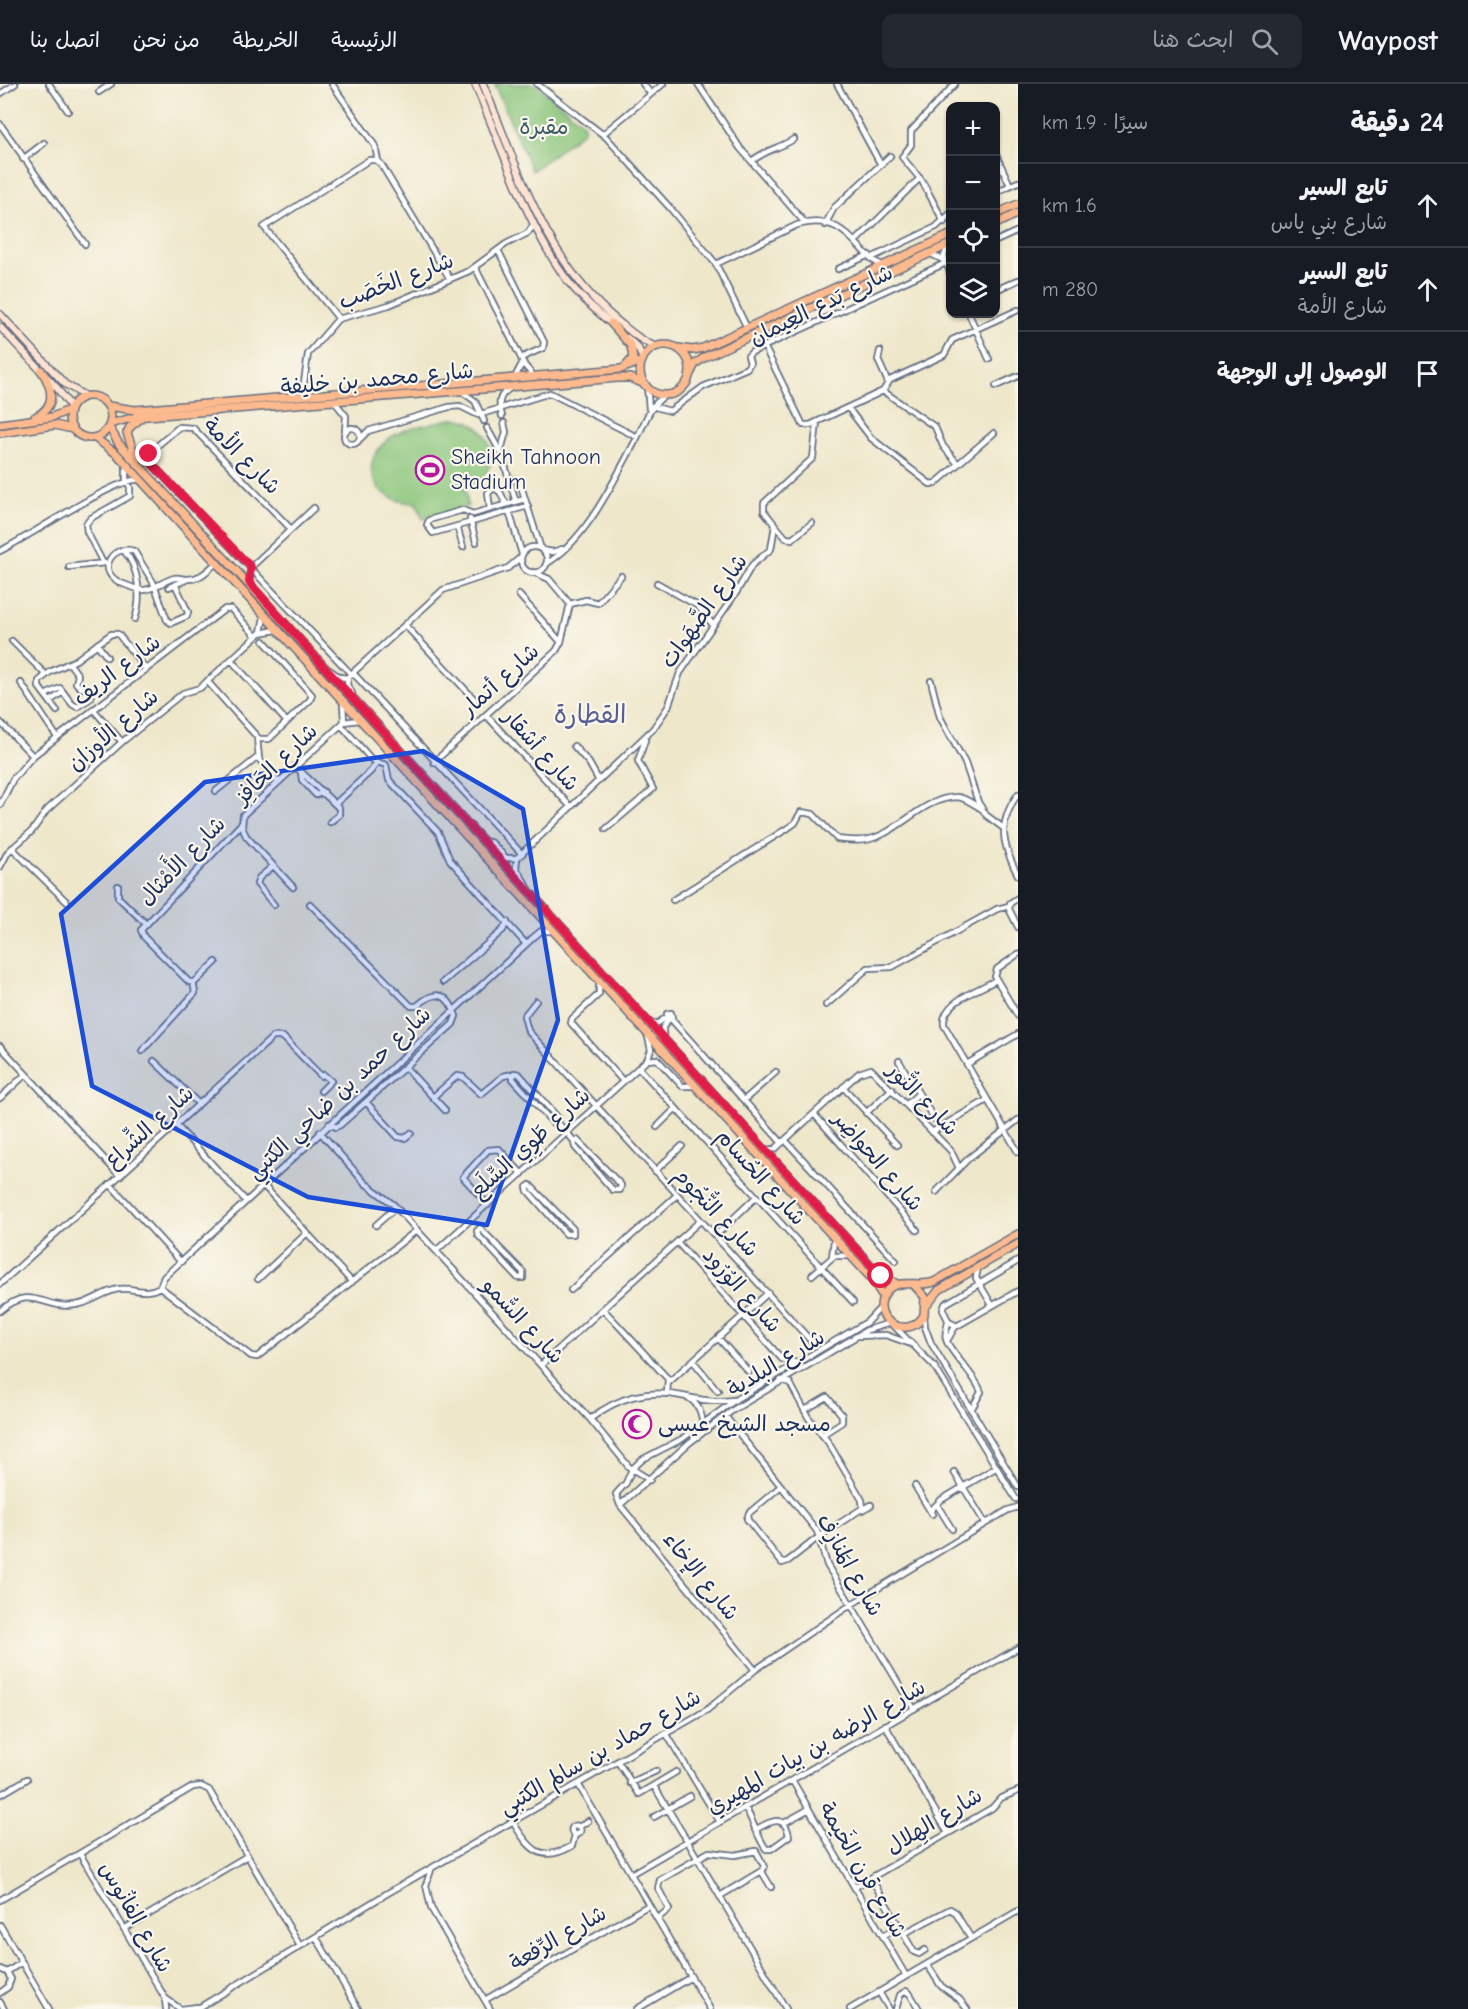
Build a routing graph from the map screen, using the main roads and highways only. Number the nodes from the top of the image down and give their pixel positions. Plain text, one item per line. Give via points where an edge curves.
1 (475, 84) edge
2 (483, 84) edge
3 (1018, 204) edge
4 (1000, 212) edge
5 (1018, 213) edge
6 (1000, 222) edge
7 (946, 237) edge
8 (946, 247) edge
9 (0, 314) edge
10 (611, 323) junction
11 (0, 327) edge
12 (656, 347) junction
13 (678, 348) junction
14 (642, 360) junction
15 (621, 369) junction
16 (41, 370) junction
17 (690, 374) junction
18 (646, 385) junction
19 (85, 396) junction
20 (108, 406) junction
21 (70, 409) junction
22 (143, 417) junction
23 (29, 420) junction
24 (0, 424) edge
25 (109, 425) junction
26 (72, 429) junction
27 (0, 433) edge
28 (95, 438) junction
29 (138, 464) junction
30 (540, 902) junction
31 (526, 903) junction
32 (669, 1059) junction
33 (689, 1068) junction
34 (1018, 1234) edge
35 (1018, 1244) edge
36 (897, 1284) junction
37 (914, 1285) junction
38 (883, 1298) junction
39 (925, 1311) junction

1 - 10 main road via 540,236 573,287
2 - 12 main road via 561,260 599,305 636,336
3 - 4 main road
5 - 6 main road
7 - 13 main road via 698,350
8 - 17 main road via 700,360
9 - 19 main road via 65,384
10 - 14 main road via 638,348
10 - 15 main road via 634,352 632,361
11 - 16 main road
12 - 13 main road
12 - 14 main road
13 - 17 main road via 688,359
14 - 15 main road, شارع محمد بن خليفة
14 - 18 main road via 641,373
15 - 20 main road, شارع محمد بن خليفة via 135,410
16 - 21 main road
16 - 23 main road via 51,403 44,413
17 - 18 main road via 682,388 666,394
18 - 22 main road, شارع محمد بن خليفة via 624,377
19 - 20 main road via 98,398
19 - 21 main road
20 - 25 main road
21 - 23 main road via 52,417
21 - 26 main road
22 - 25 main road, شارع محمد بن خليفة
22 - 29 main road via 127,433
23 - 24 main road
25 - 28 main road
25 - 29 main road via 112,436
26 - 27 main road via 55,425
26 - 28 main road via 80,436
28 - 31 main road via 109,446
29 - 30 main road
30 - 31 main road
30 - 33 main road
31 - 32 main road
32 - 33 main road via 684,1071
32 - 38 main road via 876,1283
33 - 36 main road via 878,1273
34 - 37 main road via 934,1282
35 - 39 main road via 934,1294
36 - 37 main road
36 - 38 main road
37 - 39 main road via 925,1297
38 - 39 main road via 881,1307 891,1324 903,1328 914,1326

